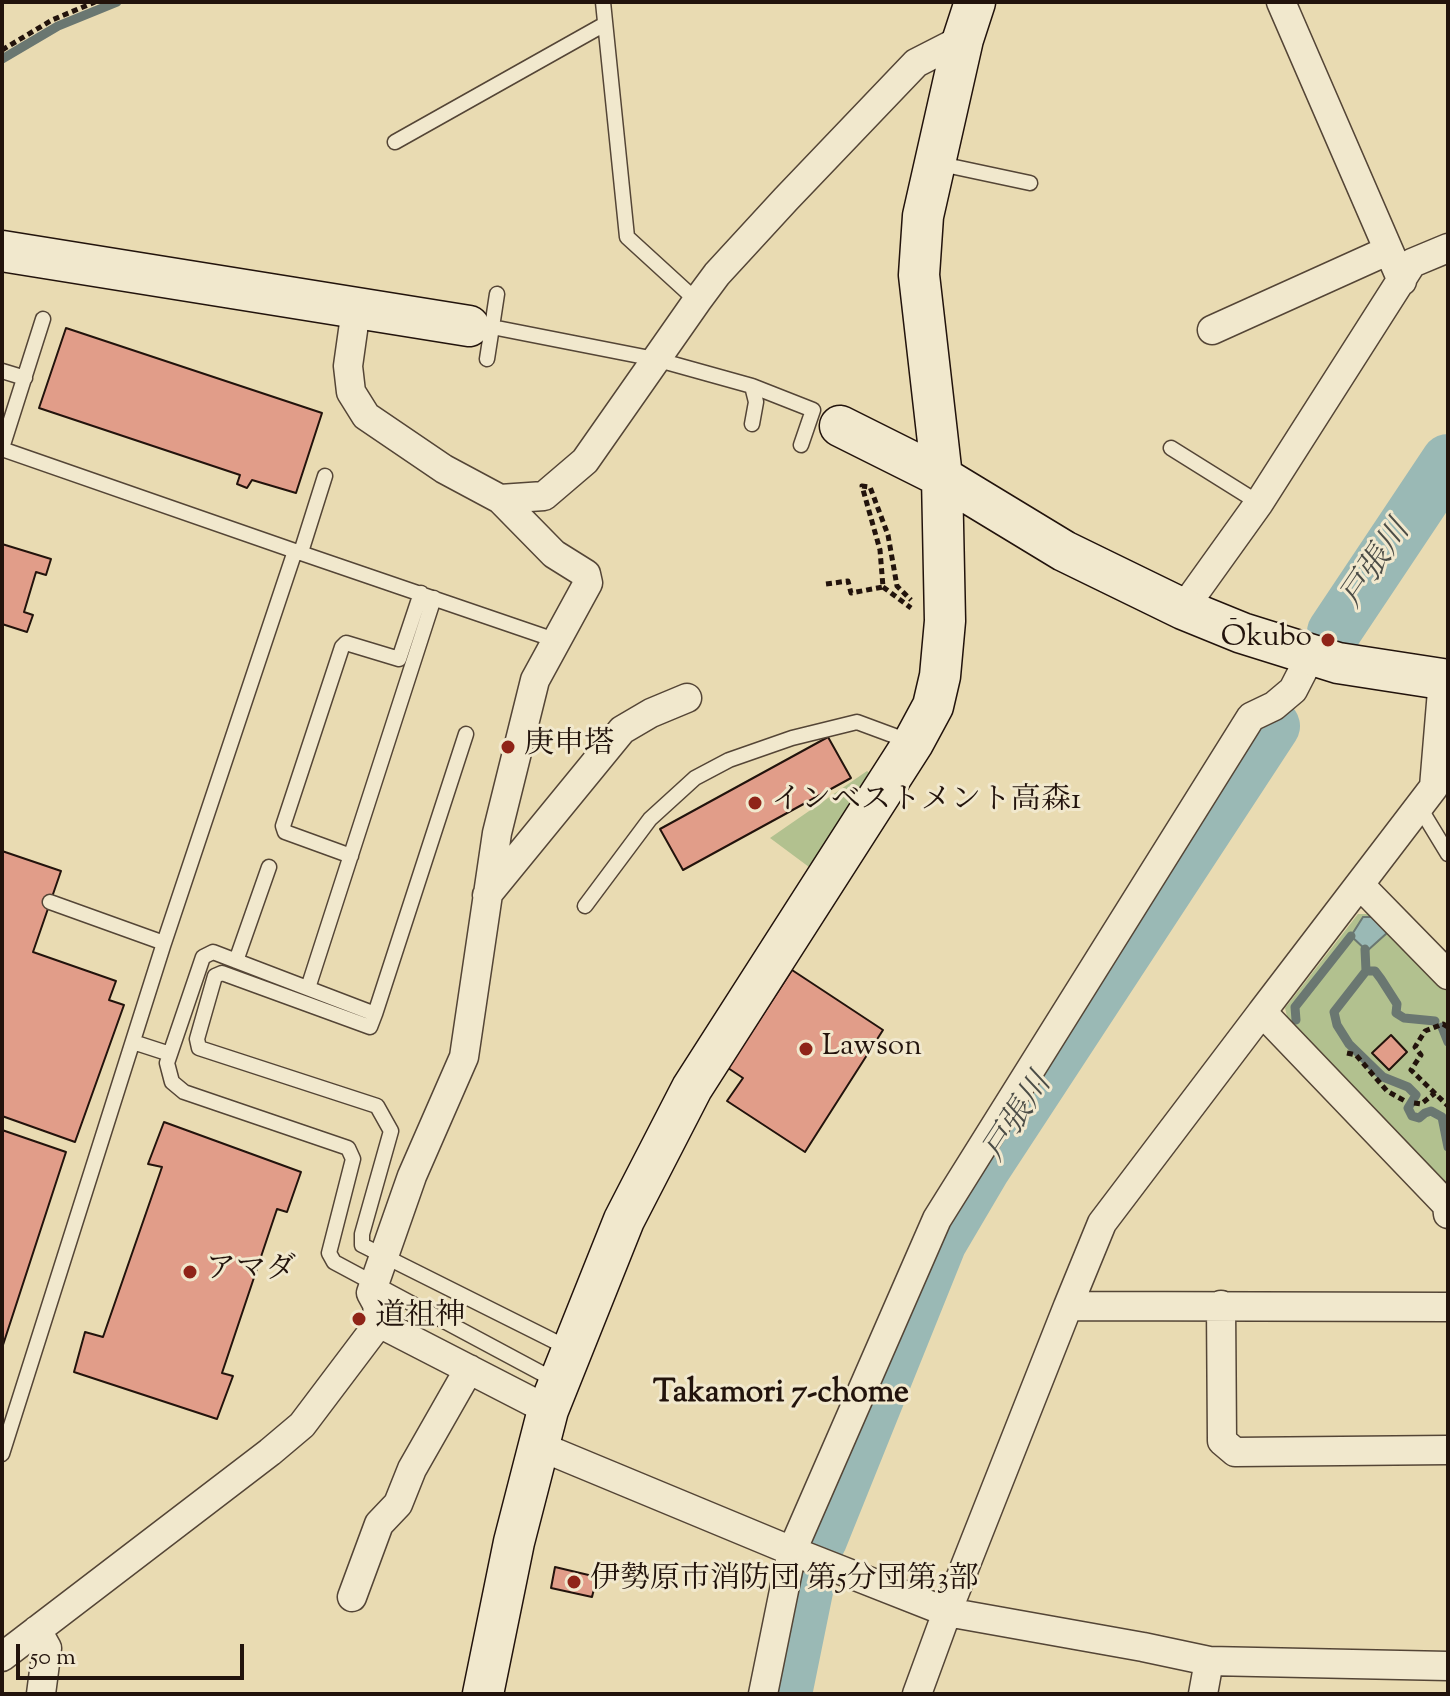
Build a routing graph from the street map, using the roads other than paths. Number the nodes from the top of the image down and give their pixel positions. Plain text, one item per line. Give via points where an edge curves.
1 (603, 2) edge
2 (975, 2) edge
3 (1281, 2) edge
4 (605, 24) junction
5 (963, 39) junction
6 (395, 142) dead end
7 (933, 162) junction
8 (1030, 183) dead end
9 (1448, 248) edge
10 (2, 251) edge
11 (1387, 251) junction
12 (1402, 281) junction
13 (497, 294) dead end
14 (697, 301) junction
15 (356, 309) junction
16 (43, 319) dead end
17 (1212, 330) dead end
18 (483, 338) junction
19 (655, 359) junction
20 (2, 371) edge
21 (25, 378) junction
22 (752, 386) junction
23 (752, 424) dead end
24 (840, 426) dead end
25 (801, 445) dead end
26 (1171, 448) dead end
27 (2, 449) edge
28 (325, 476) dead end
29 (942, 477) junction
30 (500, 499) junction
31 (1259, 503) junction
32 (298, 552) junction
33 (428, 596) junction
34 (1183, 609) junction
35 (555, 640) junction
36 (1311, 655) junction
37 (1446, 680) edge
38 (687, 698) dead end
39 (466, 734) dead end
40 (913, 743) junction
41 (1420, 808) junction
42 (1448, 854) edge
43 (351, 856) junction
44 (269, 867) dead end
45 (1360, 885) junction
46 (487, 896) junction
47 (50, 902) dead end
48 (585, 906) dead end
49 (164, 943) junction
50 (236, 961) junction
51 (1448, 975) edge
52 (308, 988) junction
53 (1262, 1012) junction
54 (375, 1014) junction
55 (133, 1042) junction
56 (170, 1054) junction
57 (1448, 1214) edge
58 (385, 1256) junction
59 (374, 1285) junction
60 (1221, 1305) junction
61 (1068, 1306) junction
62 (1448, 1307) edge
63 (379, 1323) junction
64 (469, 1369) junction
65 (554, 1397) junction
66 (1448, 1450) edge
67 (2, 1454) edge
68 (792, 1551) junction
69 (352, 1597) dead end
70 (947, 1612) junction
71 (37, 1630) junction
72 (2, 1657) edge
73 (1209, 1661) junction
74 (1448, 1666) edge
75 (41, 1694) edge
76 (483, 1694) edge
77 (763, 1694) edge
78 (917, 1694) edge
79 (1203, 1694) edge

1 - 4 lane
2 - 5 street
3 - 11 street
4 - 6 lane
4 - 14 lane via 627,237
5 - 7 street
5 - 14 street via 916,63
7 - 8 lane
7 - 29 street via 919,275
9 - 12 street via 1412,263
10 - 15 street
11 - 12 street
11 - 17 street
12 - 31 street
13 - 18 lane
14 - 19 street
15 - 18 street
15 - 30 street via 348,366 351,392 366,416
16 - 21 lane
18 - 19 lane
19 - 22 lane
19 - 30 street via 585,461 544,496
20 - 21 lane
21 - 27 lane
22 - 23 lane
22 - 25 lane via 813,410
24 - 29 street
26 - 31 lane
27 - 32 lane
28 - 32 lane
29 - 34 street via 1064,551
29 - 40 street via 945,641 933,706
30 - 35 street via 554,554 586,574 588,583
31 - 34 street
32 - 33 lane
32 - 49 lane
33 - 35 lane
33 - 43 lane
33 - 43 lane via 399,659 346,643 342,647 283,826 285,832
34 - 36 street
35 - 46 street via 535,680
36 - 37 street
36 - 68 street via 1293,690 1251,717 937,1219
37 - 41 street via 1434,787
38 - 46 street via 622,730
39 - 54 lane
40 - 48 lane via 857,722 729,760 695,778 650,819
40 - 65 street via 692,1088 624,1220
41 - 42 lane
41 - 45 street
43 - 52 lane
44 - 50 lane
45 - 51 street
45 - 53 street
46 - 58 street via 464,1057 412,1176
47 - 49 lane
49 - 55 lane
50 - 52 lane
50 - 56 lane via 213,952 203,957
52 - 54 lane
53 - 57 street via 1447,1205
53 - 61 street via 1102,1223
54 - 58 lane via 370,1027 222,973 215,976 197,1039 199,1048 377,1106 391,1131 362,1245
55 - 56 lane
55 - 67 lane
56 - 59 lane via 172,1082 184,1092 348,1148 353,1159 329,1253 334,1262
58 - 59 street
58 - 65 lane
59 - 63 street via 371,1293
59 - 65 lane
60 - 61 street
60 - 62 street
60 - 66 street via 1222,1441 1235,1452
61 - 70 street
63 - 64 street
63 - 71 street via 302,1425
64 - 65 street
64 - 69 street via 398,1504 379,1524
65 - 68 street
65 - 76 street via 514,1542
68 - 70 street
68 - 77 street
70 - 73 street
70 - 78 street
71 - 72 street
71 - 75 street via 47,1648
73 - 74 street
73 - 79 street

